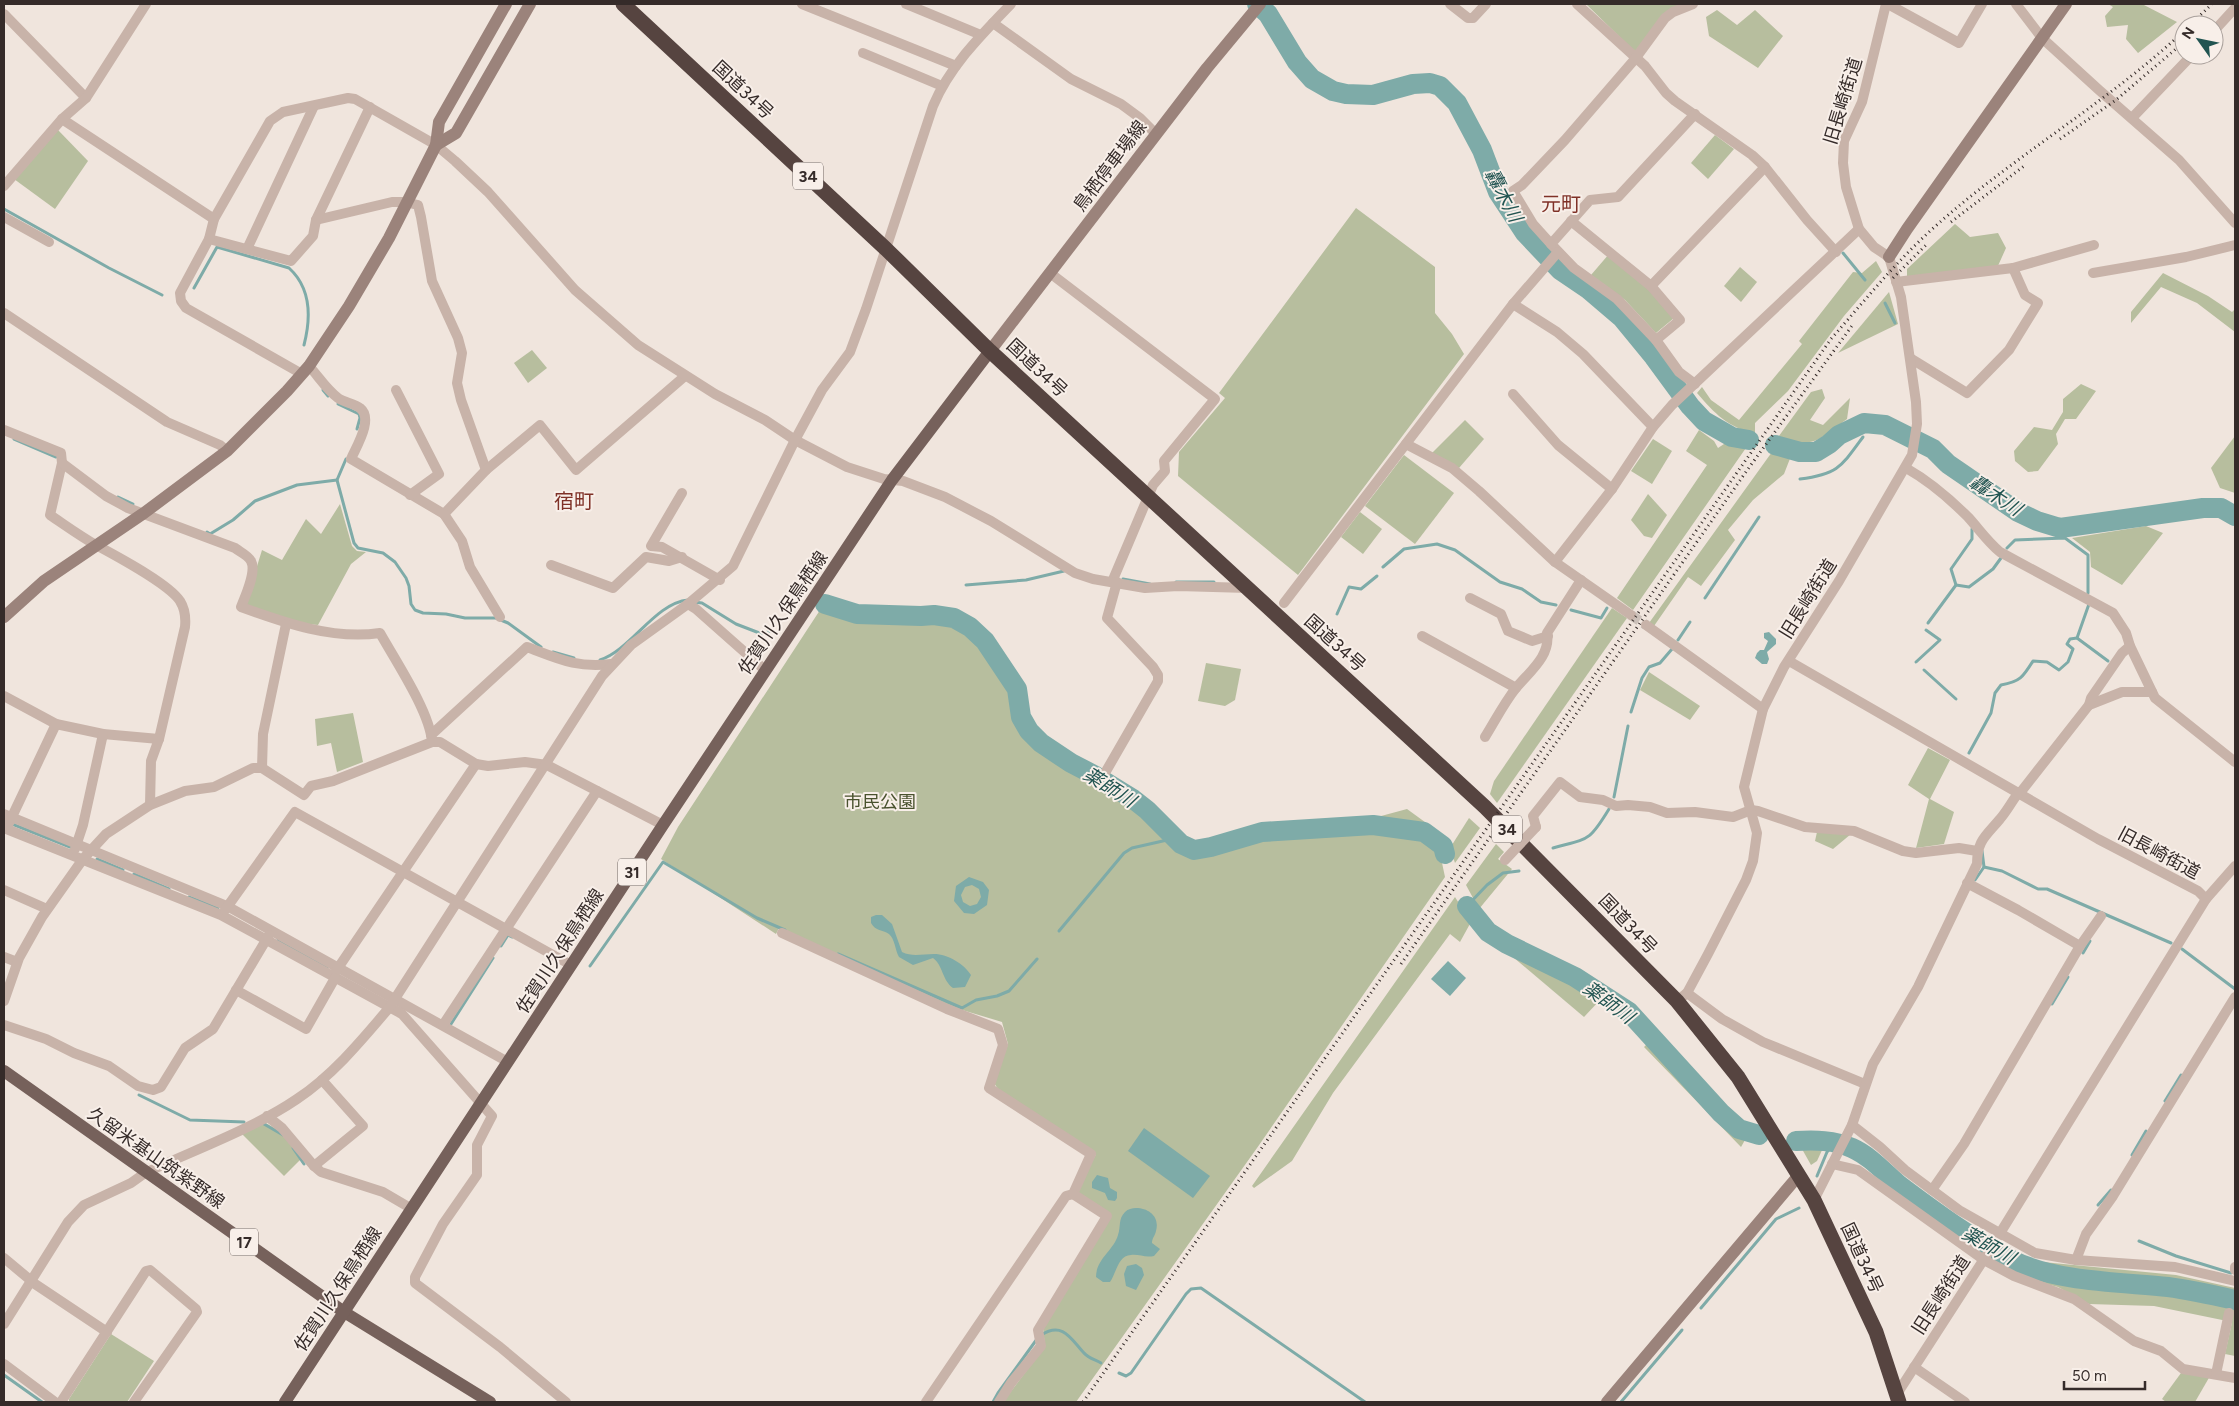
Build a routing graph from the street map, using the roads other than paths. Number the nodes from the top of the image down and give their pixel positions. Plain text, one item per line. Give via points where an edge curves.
1 (146, 4) edge
2 (506, 4) edge
3 (530, 4) edge
4 (623, 4) edge
5 (802, 4) edge
6 (906, 4) edge
7 (1011, 4) edge
8 (1450, 4) edge
9 (1486, 4) edge
10 (1577, 4) edge
11 (1693, 4) edge
12 (1887, 4) edge
13 (1982, 4) edge
14 (2016, 4) edge
15 (2066, 4) edge
16 (2235, 8) edge
17 (1256, 9) edge
18 (4, 14) edge
19 (2224, 20) edge
20 (994, 22) junction
21 (982, 35) junction
22 (2042, 38) junction
23 (863, 53) dead end
24 (1635, 59) junction
25 (2182, 65) edge
26 (956, 66) junction
27 (942, 86) junction
28 (86, 98) junction
29 (314, 106) junction
30 (370, 107) junction
31 (1695, 114) junction
32 (2132, 118) junction
33 (62, 119) junction
34 (1156, 134) junction
35 (436, 145) junction
36 (1765, 167) junction
37 (4, 186) edge
38 (406, 202) junction
39 (4, 217) edge
40 (214, 219) junction
41 (316, 220) junction
42 (1572, 221) junction
43 (2235, 224) edge
44 (1859, 229) junction
45 (209, 239) junction
46 (49, 242) dead end
47 (1551, 244) junction
48 (2094, 245) dead end
49 (2235, 245) edge
50 (247, 249) junction
51 (886, 249) junction
52 (1558, 252) junction
53 (1836, 252) junction
54 (1889, 257) junction
55 (2013, 268) junction
56 (1050, 273) junction
57 (2093, 273) dead end
58 (1896, 282) junction
59 (1651, 286) junction
60 (1513, 304) junction
61 (4, 312) edge
62 (1656, 340) junction
63 (990, 350) junction
64 (1910, 358) junction
65 (305, 370) junction
66 (685, 376) junction
67 (1695, 384) junction
68 (396, 390) dead end
69 (1513, 394) dead end
70 (1653, 427) junction
71 (4, 430) edge
72 (794, 440) junction
73 (1406, 444) junction
74 (227, 451) junction
75 (62, 463) junction
76 (1906, 468) junction
77 (486, 470) junction
78 (892, 480) junction
79 (1612, 489) junction
80 (682, 493) dead end
81 (410, 495) junction
82 (1149, 496) junction
83 (144, 513) junction
84 (444, 514) junction
85 (96, 545) junction
86 (682, 557) junction
87 (1555, 562) junction
88 (551, 565) dead end
89 (720, 580) junction
90 (1582, 580) junction
91 (1115, 582) junction
92 (1249, 588) junction
93 (1470, 598) dead end
94 (1284, 603) dead end
95 (688, 604) junction
96 (1631, 615) tunnel mouth
97 (4, 617) edge
98 (500, 617) dead end
99 (286, 624) junction
100 (1646, 625) tunnel mouth
101 (1422, 636) dead end
102 (1548, 636) junction
103 (2130, 646) junction
104 (1789, 661) junction
105 (612, 664) junction
106 (766, 671) junction
107 (1516, 688) junction
108 (2152, 692) junction
109 (5, 700) edge
110 (2089, 705) junction
111 (1762, 709) junction
112 (56, 724) junction
113 (103, 734) junction
114 (1485, 737) dead end
115 (159, 739) junction
116 (431, 739) junction
117 (2235, 762) edge
118 (476, 764) junction
119 (547, 765) junction
120 (262, 768) junction
121 (1105, 773) dead end
122 (597, 791) junction
123 (2019, 792) junction
124 (304, 795) junction
125 (150, 805) junction
126 (1752, 810) junction
127 (295, 812) junction
128 (7, 816) edge
129 (663, 825) junction
130 (5, 828) edge
131 (76, 845) junction
132 (90, 851) junction
133 (1977, 851) junction
134 (78, 857) junction
135 (1506, 860) dead end
136 (2235, 866) edge
137 (402, 871) junction
138 (1967, 883) junction
139 (4, 890) edge
140 (2206, 900) junction
141 (456, 901) junction
142 (227, 906) junction
143 (47, 909) junction
144 (221, 915) junction
145 (2101, 916) dead end
146 (507, 929) junction
147 (272, 930) junction
148 (782, 933) dead end
149 (266, 940) junction
150 (2080, 946) junction
151 (4, 957) edge
152 (17, 962) junction
153 (571, 965) junction
154 (339, 967) junction
155 (334, 977) junction
156 (236, 990) junction
157 (394, 997) junction
158 (1682, 997) junction
159 (2235, 997) edge
160 (4, 1001) edge
161 (389, 1008) junction
162 (4, 1025) edge
163 (443, 1025) junction
164 (508, 1062) junction
165 (4, 1071) edge
166 (322, 1080) junction
167 (1865, 1084) junction
168 (480, 1104) junction
169 (267, 1116) junction
170 (1850, 1129) junction
171 (1832, 1164) junction
172 (314, 1166) junction
173 (145, 1173) junction
174 (1799, 1175) junction
175 (1932, 1190) junction
176 (1073, 1194) junction
177 (1814, 1200) junction
178 (412, 1208) junction
179 (1998, 1236) junction
180 (4, 1258) edge
181 (1985, 1258) junction
182 (2076, 1260) junction
183 (31, 1279) junction
184 (2235, 1281) edge
185 (344, 1312) junction
186 (2229, 1313) dead end
187 (4, 1324) edge
188 (107, 1332) junction
189 (4, 1364) edge
190 (1914, 1367) junction
191 (2216, 1374) junction
192 (2235, 1378) edge
193 (1896, 1400) edge
194 (54, 1402) edge
195 (61, 1402) edge
196 (134, 1402) edge
197 (285, 1402) edge
198 (490, 1402) edge
199 (566, 1402) edge
200 (926, 1402) edge
201 (999, 1402) edge
202 (1607, 1402) edge
203 (1965, 1402) edge

1 - 28 street
2 - 35 street via 439,122
3 - 35 street via 456,133
4 - 51 highway, 国道34号 / 34
5 - 26 street
6 - 21 street
7 - 20 street
8 - 9 street via 1468,18 1474,18
10 - 24 street
11 - 24 street via 1665,18
12 - 13 street via 1959,43
12 - 44 street, 旧長崎街道 via 1862,102 1844,142 1846,187
14 - 22 street
15 - 22 street
16 - 19 street
17 - 34 street, 鳥栖停車場線
18 - 28 street
20 - 21 street
20 - 34 street via 1071,79 1121,104
21 - 26 street
22 - 32 street
22 - 54 street
23 - 27 street
24 - 31 street via 1645,66 1666,93
24 - 47 street via 1565,140 1522,185 1513,190 1533,224
25 - 32 street
26 - 27 street
27 - 51 street
28 - 33 street
29 - 30 street via 348,98
29 - 40 street via 283,112 270,121
29 - 50 street
30 - 35 street
30 - 41 street
31 - 36 street
31 - 42 street via 1618,197 1590,200
32 - 43 street via 2179,160
33 - 37 street
33 - 40 street
34 - 56 street, 鳥栖停車場線
35 - 38 street
35 - 66 street via 488,192 575,290 638,345
36 - 53 street via 1806,220
36 - 59 street
38 - 41 street via 392,202
38 - 65 street via 350,306
38 - 77 street via 418,205 422,217 432,281 462,354 457,382 461,400
39 - 46 street
40 - 45 street
41 - 50 street via 313,236 291,261
42 - 47 street
42 - 59 street
44 - 53 street
44 - 54 street, 旧長崎街道 via 1874,247
45 - 50 street
45 - 65 street via 180,293 186,308
47 - 52 street
48 - 55 street
49 - 57 street
51 - 63 highway, 国道34号 / 34
51 - 72 street via 850,352 822,390
52 - 60 street
52 - 62 street via 1574,268 1617,299
53 - 67 street
54 - 58 street
55 - 58 street
55 - 64 street via 2025,295 2038,303 2009,350 1967,393
56 - 63 street, 鳥栖停車場線
56 - 82 street via 1215,399 1164,461 1165,471 1153,485
58 - 64 street
59 - 62 street via 1680,320
60 - 70 street via 1557,332 1583,354
60 - 73 street
61 - 74 street via 167,422
62 - 67 street via 1679,372
63 - 78 main road, 佐賀川久保鳥栖線 / 31
63 - 82 highway, 国道34号 / 34
64 - 76 street, 旧長崎街道 via 1916,430
65 - 74 street
65 - 81 street via 341,400 360,407 365,414 365,423 351,459
66 - 72 street via 765,420
66 - 77 street via 576,470 540,425
67 - 70 street
68 - 81 street via 439,474
69 - 79 street via 1558,445
70 - 79 street
71 - 75 street via 61,453
72 - 78 street via 847,467
72 - 89 street via 733,566
73 - 87 street via 1452,468
73 - 94 street
74 - 83 street
75 - 83 street via 106,496
75 - 85 street via 50,514
76 - 103 street via 1948,498 2000,552 2109,609 2126,633
76 - 104 street, 旧長崎街道
77 - 84 street
78 - 91 street via 904,481 953,501 992,521 1075,573
78 - 106 main road, 佐賀川久保鳥栖線 / 31
79 - 87 street
80 - 86 street via 651,546 662,547
81 - 84 street
82 - 91 street
82 - 92 highway, 国道34号 / 34
83 - 85 street
83 - 99 street via 235,548 246,556 252,562 252,571 241,607
84 - 98 street via 462,541 470,567
85 - 97 street via 44,581
85 - 115 street via 154,579 179,600 186,614
86 - 88 street via 669,561 646,557 613,588
86 - 89 street
87 - 90 street
89 - 95 street
90 - 96 street
90 - 102 street
91 - 92 street via 1157,588
91 - 121 street via 1107,618 1153,667 1158,682
92 - 158 highway, 国道34号 / 34 via 1485,807
93 - 102 street via 1501,614 1508,631 1532,641
95 - 105 street via 631,645
95 - 106 street
99 - 116 street via 362,636 380,633 416,697
99 - 120 street via 263,734
100 - 111 street
101 - 107 street
102 - 107 street via 1549,643 1535,668
103 - 108 street
103 - 110 street via 2122,653
104 - 111 street
104 - 123 street, 旧長崎街道
105 - 116 street via 589,667 527,647
105 - 119 street
106 - 129 main road, 佐賀川久保鳥栖線 / 31
107 - 114 street
108 - 110 street via 2122,692
108 - 117 street via 2160,703
109 - 112 street
110 - 123 street
111 - 126 street via 1744,786
112 - 113 street
112 - 128 street
113 - 115 street
113 - 131 street
115 - 125 street via 151,761
116 - 118 street
116 - 124 street via 333,781 311,786
118 - 119 street via 525,762
118 - 137 street
119 - 122 street
119 - 141 street
120 - 124 street
120 - 125 street via 253,768 214,787 185,791
122 - 129 street
122 - 146 street
123 - 133 street via 1982,839
123 - 140 street, 旧長崎街道 via 2098,839 2198,891
124 - 127 street
125 - 132 street via 106,834
126 - 133 street via 1804,827 1854,831 1902,851 1959,848
126 - 135 street, bridge via 1733,817 1616,806 1603,800 1580,797 1560,782 1533,816 1536,827
126 - 158 street via 1757,833 1753,861
127 - 137 street
127 - 142 street
128 - 130 street
128 - 131 street
129 - 153 main road, 佐賀川久保鳥栖線 / 31
130 - 134 street
131 - 132 street
131 - 134 street
132 - 134 street
132 - 142 street
133 - 138 street via 1977,864
134 - 143 street
134 - 144 street
136 - 140 street
137 - 141 street
137 - 154 street
138 - 150 street
138 - 167 street via 1918,987 1873,1064
139 - 143 street
140 - 179 street, 旧長崎街道
141 - 146 street
141 - 157 street
142 - 144 street
142 - 147 street
143 - 152 street
144 - 149 street
145 - 150 street
146 - 153 street
146 - 163 street
147 - 149 street
147 - 154 street
148 - 176 street via 998,1030 1003,1044 988,1088 1091,1154
149 - 155 street
149 - 156 street
150 - 175 street via 1964,1144
151 - 152 street
152 - 160 street
153 - 164 main road, 佐賀川久保鳥栖線 / 31
154 - 155 street
154 - 157 street
155 - 156 street via 306,1029
155 - 161 street
156 - 162 street via 213,1029 185,1048 161,1087 154,1090 138,1086 109,1066
157 - 161 street
157 - 163 street
158 - 167 street via 1763,1042
158 - 174 highway, 国道34号 / 34 via 1738,1077
159 - 182 street via 2113,1196 2086,1234
161 - 166 street
161 - 168 street via 402,1014
163 - 164 street
164 - 168 main road, 佐賀川久保鳥栖線 / 31
165 - 173 main road, 久留米基山筑紫野線 / 17
166 - 169 street
166 - 172 street via 363,1126
167 - 170 street
168 - 178 main road, 佐賀川久保鳥栖線 / 31
168 - 199 street via 492,1116 477,1145 477,1175 443,1224 415,1276 415,1283
169 - 172 street
169 - 173 street
170 - 171 street
170 - 175 street
171 - 177 street
171 - 181 street via 1858,1170
172 - 178 street via 321,1172 383,1192
173 - 183 street via 84,1205 68,1222
173 - 185 main road, 久留米基山筑紫野線 / 17
174 - 177 highway, 国道34号 / 34
174 - 202 street
175 - 179 street
176 - 200 street via 1066,1196
176 - 201 street via 1107,1216 1038,1330 1041,1346
177 - 193 highway, 国道34号 / 34 via 1876,1332
178 - 185 main road, 佐賀川久保鳥栖線 / 31
179 - 181 street, 旧長崎街道
179 - 182 street via 2034,1253
180 - 183 street
181 - 190 street, 旧長崎街道
181 - 191 street via 2014,1276 2074,1299 2134,1342 2161,1351 2183,1369
182 - 184 street via 2175,1267
183 - 187 street
183 - 188 street
185 - 197 main road, 佐賀川久保鳥栖線 / 31
185 - 198 main road, 久留米基山筑紫野線 / 17
186 - 191 street
188 - 195 street
188 - 196 street via 146,1271 150,1270 196,1309
189 - 194 street
190 - 193 street, 旧長崎街道
190 - 203 street
191 - 192 street

